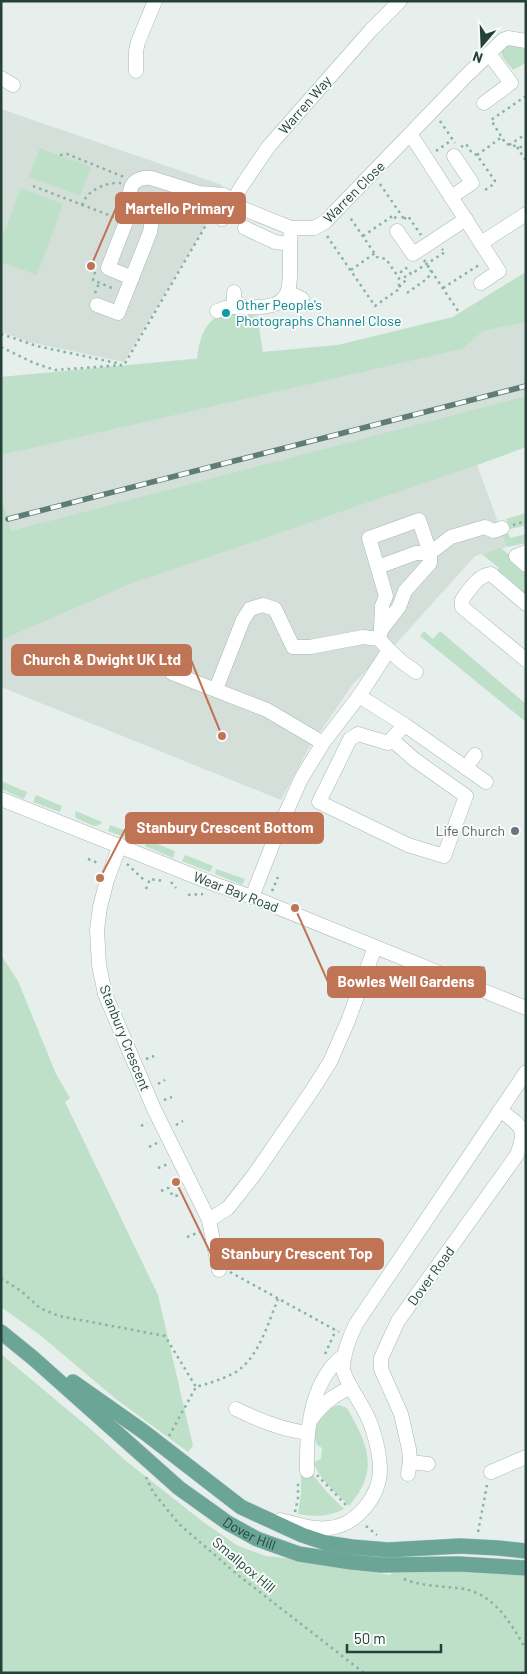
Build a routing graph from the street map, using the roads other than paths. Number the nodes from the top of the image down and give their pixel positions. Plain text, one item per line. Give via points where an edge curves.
1 (155, 1) edge
2 (400, 1) edge
3 (526, 41) edge
4 (490, 55) junction
5 (136, 71) dead end
6 (484, 102) dead end
7 (411, 135) junction
8 (454, 156) dead end
9 (130, 196) junction
10 (451, 197) junction
11 (233, 201) junction
12 (526, 214) edge
13 (222, 219) dead end
14 (466, 219) junction
15 (400, 224) road end
16 (292, 228) junction
17 (252, 236) dead end
18 (481, 243) junction
19 (290, 244) junction
20 (132, 278) junction
21 (481, 283) dead end
22 (288, 292) junction
23 (302, 299) dead end
24 (96, 300) road end
25 (217, 311) dead end
26 (502, 528) dead end
27 (526, 552) edge
28 (430, 553) junction
29 (526, 565) edge
30 (378, 567) junction
31 (405, 591) junction
32 (386, 596) junction
33 (526, 604) edge
34 (380, 635) junction
35 (389, 650) junction
36 (526, 660) edge
37 (416, 672) dead end
38 (172, 673) dead end
39 (216, 689) junction
40 (359, 696) junction
41 (404, 725) junction
42 (391, 739) junction
43 (323, 743) junction
44 (475, 755) dead end
45 (466, 768) junction
46 (486, 782) dead end
47 (1, 799) edge
48 (120, 845) junction
49 (252, 896) junction
50 (375, 947) junction
51 (526, 1008) edge
52 (526, 1072) edge
53 (500, 1110) junction
54 (524, 1129) edge
55 (209, 1220) junction
56 (222, 1270) road end
57 (1, 1332) edge
58 (344, 1355) junction
59 (33, 1358) junction
60 (351, 1387) junction
61 (236, 1409) dead end
62 (309, 1428) junction
63 (526, 1458) edge
64 (428, 1464) dead end
65 (306, 1471) road end
66 (492, 1472) dead end
67 (253, 1514) junction
68 (526, 1551) edge
69 (526, 1568) edge

1 - 5 street via 138,42
2 - 11 street, Warren Way via 275,139
3 - 4 street, Warren Close via 508,38
4 - 6 street via 511,83
4 - 7 street, Warren Close
7 - 10 street
7 - 16 street, Warren Close via 325,222 314,228
8 - 10 street via 472,183
9 - 11 street, Warren Close via 131,185 145,178 224,195
9 - 20 street via 148,210 152,224
9 - 20 street via 131,209 108,268
10 - 14 street
11 - 13 street, Warren Way
11 - 16 street, Warren Close via 259,216
12 - 18 street
14 - 15 street via 420,245 413,254
14 - 18 street
16 - 19 street
17 - 19 street
18 - 21 street via 488,260 499,271
19 - 22 street via 291,283
20 - 24 street via 118,313
22 - 23 street
22 - 25 street via 279,302 265,307 249,308 234,299
26 - 28 street via 494,531 484,527 450,537
27 - 29 street via 516,556
28 - 30 street via 416,553
28 - 30 street via 419,520 369,538
28 - 31 street via 430,563
30 - 32 street
31 - 32 street
31 - 34 street via 399,607
32 - 34 street
33 - 36 street via 491,574 479,580 462,600 462,607
34 - 35 street
34 - 39 street via 293,647 275,610 264,605 250,609
35 - 37 street
35 - 40 street
38 - 39 street
39 - 43 street via 267,710
40 - 41 street
40 - 43 street
41 - 42 street
41 - 45 street
42 - 42 street via 388,743 358,734 350,739 319,802 408,845 444,856 466,796
43 - 49 street via 301,779
44 - 45 street
45 - 46 street
47 - 48 street, Wear Bay Road
48 - 49 street, Wear Bay Road via 214,884
48 - 55 street, Stanbury Crescent via 106,880 97,930 105,994 154,1109
49 - 50 street, Wear Bay Road
50 - 51 street, Wear Bay Road
50 - 55 street via 330,1062 254,1175 228,1208
52 - 53 street
53 - 54 street, Dover Road
53 - 58 street via 356,1324
54 - 64 street, Dover Road via 525,1136 518,1155 398,1321 382,1358 381,1369 401,1414 409,1468
55 - 56 street, Stanbury Crescent
57 - 59 main road, Dover Hill
58 - 60 street via 343,1370
58 - 62 street via 329,1370 322,1383
59 - 67 main road, Dover Hill via 85,1390
59 - 69 main road, Dover Hill via 179,1488 257,1539 299,1554 358,1563
60 - 62 street via 326,1402
60 - 67 street via 369,1419 380,1468 378,1486 368,1503 357,1517 330,1528 309,1528
61 - 62 street via 298,1432
62 - 65 street via 310,1456
63 - 66 street
67 - 68 main road, Dover Hill via 310,1538 352,1547 388,1550 460,1546

